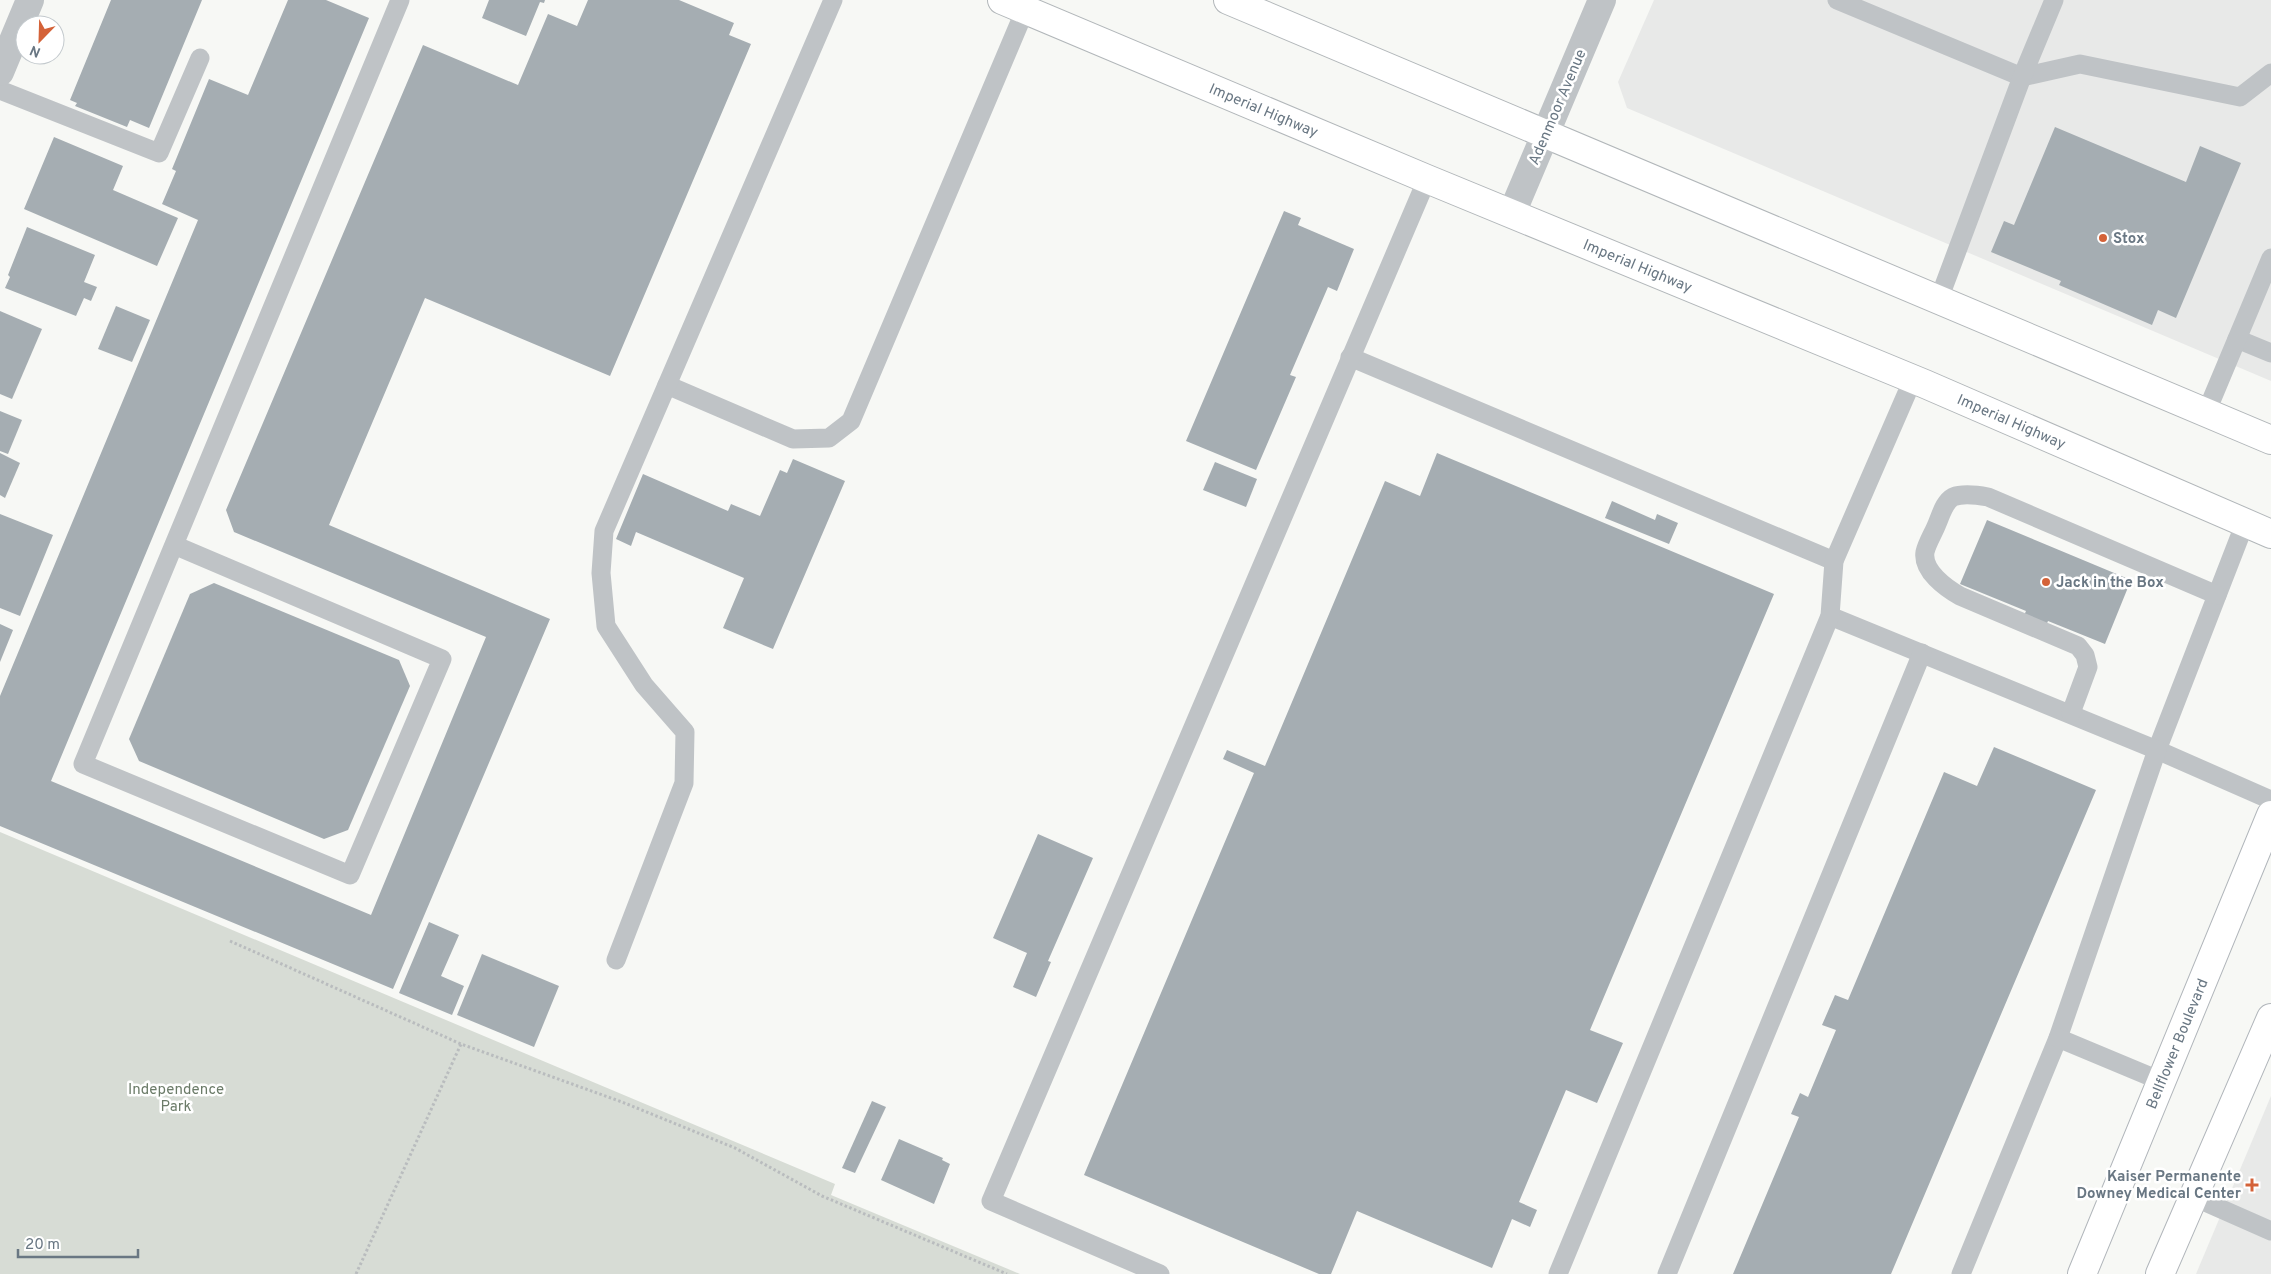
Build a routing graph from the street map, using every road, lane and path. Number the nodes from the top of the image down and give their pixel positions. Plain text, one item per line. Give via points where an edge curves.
1 (30, 0) edge
2 (400, 0) edge
3 (834, 0) edge
4 (1228, 0) edge
5 (1602, 0) edge
6 (1837, 0) edge
7 (2054, 0) edge
8 (1014, 5) edge
9 (200, 58) dead end
10 (0, 72) edge
11 (2271, 74) edge
12 (2022, 77) junction
13 (0, 90) edge
14 (1546, 134) junction
15 (1427, 179) junction
16 (1512, 214) junction
17 (2271, 258) edge
18 (1939, 299) junction
19 (2237, 339) junction
20 (2271, 353) edge
21 (1350, 357) junction
22 (1913, 379) junction
23 (667, 386) junction
24 (2206, 412) junction
25 (2271, 440) edge
26 (2245, 523) junction
27 (2271, 534) edge
28 (174, 545) junction
29 (1834, 561) junction
30 (2217, 595) junction
31 (1830, 616) junction
32 (1922, 652) junction
33 (2071, 714) junction
34 (2156, 750) junction
35 (2271, 800) edge
36 (2271, 815) edge
37 (230, 941) dead end
38 (616, 960) dead end
39 (2271, 1018) edge
40 (2058, 1038) junction
41 (461, 1044) junction
42 (2160, 1081) junction
43 (2194, 1197) junction
44 (2271, 1231) edge
45 (356, 1274) edge
46 (1007, 1274) edge
47 (1160, 1274) edge
48 (1558, 1274) edge
49 (1667, 1274) edge
50 (1961, 1274) edge
51 (2082, 1274) edge
52 (2160, 1274) edge

1 - 10 street
2 - 28 lane
3 - 23 lane
4 - 14 main road
5 - 14 street, Adenmoor Avenue
6 - 12 lane
7 - 12 lane
8 - 15 main road, Imperial Highway
8 - 23 lane via 851,421 829,438 794,438
9 - 13 lane via 159,153
11 - 12 lane via 2240,97 2080,64
12 - 18 lane
14 - 16 street, Adenmoor Avenue
14 - 18 main road
15 - 16 main road, Imperial Highway
15 - 21 lane
16 - 22 main road, Imperial Highway
17 - 19 lane
18 - 24 main road
19 - 20 lane
19 - 24 lane
21 - 29 lane
21 - 47 lane via 991,1201
22 - 26 main road, Imperial Highway
22 - 29 lane
23 - 38 lane via 604,531 601,573 606,626 644,685 685,732 684,784
24 - 25 main road
26 - 27 main road, Imperial Highway
26 - 30 lane
28 - 28 lane via 83,764 350,875 442,659
29 - 31 lane
30 - 33 lane via 1988,497 1953,497 1946,503 1925,553 1926,563 1949,590 2078,646 2088,667
30 - 34 lane
31 - 32 lane
31 - 48 lane
32 - 33 lane
32 - 49 lane
33 - 34 lane
34 - 35 lane
34 - 40 lane
36 - 42 main road, Bellflower Boulevard
37 - 41 path
39 - 43 main road
40 - 42 lane
40 - 50 lane
41 - 45 path
41 - 46 path via 622,1102 735,1148 822,1196
42 - 51 main road, Bellflower Boulevard
43 - 44 lane
43 - 52 main road

